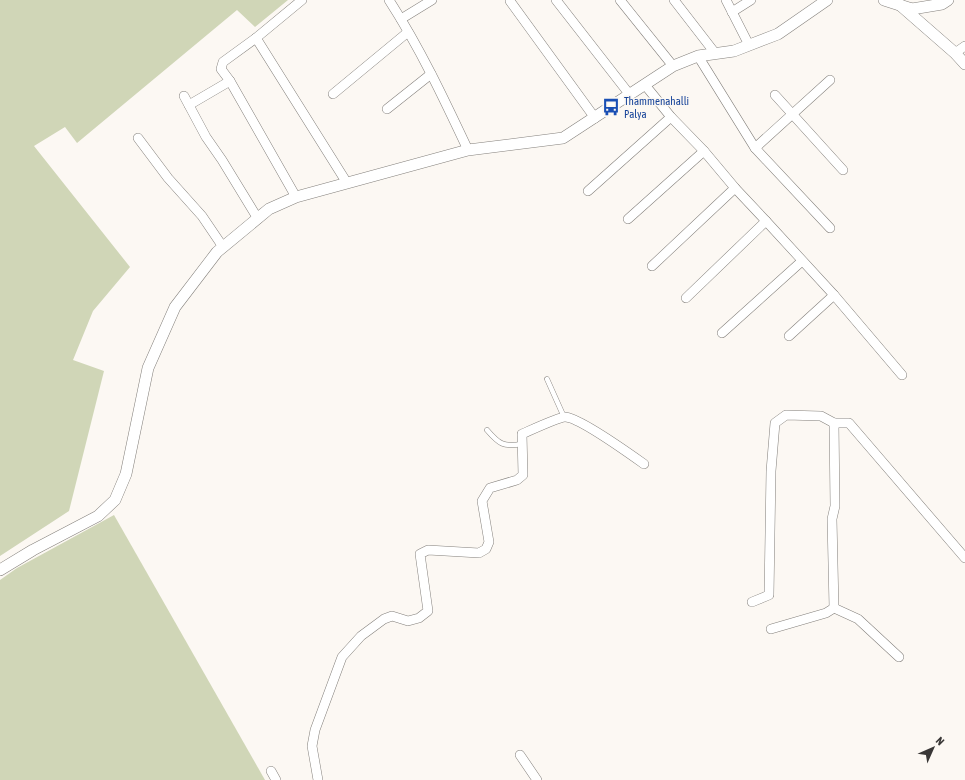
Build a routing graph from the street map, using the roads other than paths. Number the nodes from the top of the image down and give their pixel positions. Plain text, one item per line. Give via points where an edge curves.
1 (302, 0) edge
2 (389, 0) edge
3 (432, 0) edge
4 (556, 0) edge
5 (620, 0) edge
6 (674, 0) edge
7 (726, 0) edge
8 (751, 0) edge
9 (827, 0) edge
10 (884, 0) edge
11 (948, 0) edge
12 (510, 1) dead end
13 (900, 5) junction
14 (732, 12) junction
15 (401, 19) junction
16 (408, 32) junction
17 (256, 38) junction
18 (749, 45) junction
19 (965, 46) edge
20 (715, 54) junction
21 (955, 54) junction
22 (698, 56) junction
23 (965, 64) edge
24 (673, 66) junction
25 (431, 74) junction
26 (830, 80) dead end
27 (230, 81) junction
28 (645, 85) junction
29 (334, 94) dead end
30 (630, 95) junction
31 (775, 95) dead end
32 (184, 96) dead end
33 (189, 105) junction
34 (387, 109) dead end
35 (792, 114) junction
36 (671, 117) junction
37 (595, 118) junction
38 (138, 138) dead end
39 (755, 148) junction
40 (468, 150) junction
41 (704, 151) junction
42 (843, 170) dead end
43 (348, 183) junction
44 (735, 188) junction
45 (588, 191) dead end
46 (296, 197) junction
47 (258, 218) junction
48 (628, 219) dead end
49 (766, 221) junction
50 (830, 228) dead end
51 (223, 247) junction
52 (802, 260) junction
53 (652, 266) dead end
54 (834, 295) junction
55 (686, 298) dead end
56 (722, 332) dead end
57 (789, 336) dead end
58 (902, 375) dead end
59 (547, 379) dead end
60 (564, 416) junction
61 (834, 423) junction
62 (487, 430) dead end
63 (522, 444) junction
64 (644, 464) dead end
65 (965, 558) edge
66 (0, 570) edge
67 (752, 602) dead end
68 (834, 608) junction
69 (771, 629) dead end
70 (899, 657) dead end
71 (520, 755) dead end
72 (271, 771) dead end
73 (276, 780) edge
74 (318, 780) edge
75 (537, 780) edge

1 - 17 street
2 - 15 street
3 - 15 street
4 - 30 street
5 - 24 street
6 - 20 street
7 - 14 street
8 - 14 street
9 - 18 street via 778,34
10 - 13 street
11 - 13 street via 942,4 912,10
12 - 37 street
13 - 21 street
14 - 18 street
15 - 16 street
16 - 25 street
16 - 29 street
17 - 27 street via 223,62 221,69
17 - 43 street
18 - 20 street
19 - 21 street
20 - 22 street
21 - 23 street
22 - 24 street
22 - 39 street
24 - 28 street
25 - 34 street
25 - 40 street
26 - 35 street
27 - 33 street
27 - 46 street
28 - 30 street
28 - 36 street
30 - 37 street
31 - 35 street
32 - 33 street
33 - 47 street via 206,137
35 - 39 street
35 - 42 street
36 - 41 street
36 - 45 street
37 - 40 street via 563,138
38 - 51 street via 168,178 202,216
39 - 50 street
40 - 43 street
41 - 44 street
41 - 48 street
43 - 46 street
44 - 49 street
44 - 53 street
46 - 47 street via 269,209
47 - 51 street
49 - 52 street
49 - 55 street
51 - 66 street via 175,306 148,368 126,474 115,500 98,516
52 - 54 street
52 - 56 street
54 - 57 street
54 - 58 street
59 - 60 lane
60 - 63 street via 522,434
60 - 64 street via 602,436
61 - 65 street via 848,423
61 - 67 street via 821,416 786,415 775,423 771,471 769,595
61 - 68 street
62 - 63 lane via 500,443 510,446
63 - 74 street via 523,475 517,480 490,488 482,501 489,542 486,549 479,553 428,550 420,554 428,612 420,618 408,621 392,616 384,619 361,636 342,657 315,730 312,746
68 - 69 street via 826,613
68 - 70 street via 858,619
71 - 75 street
72 - 73 street

